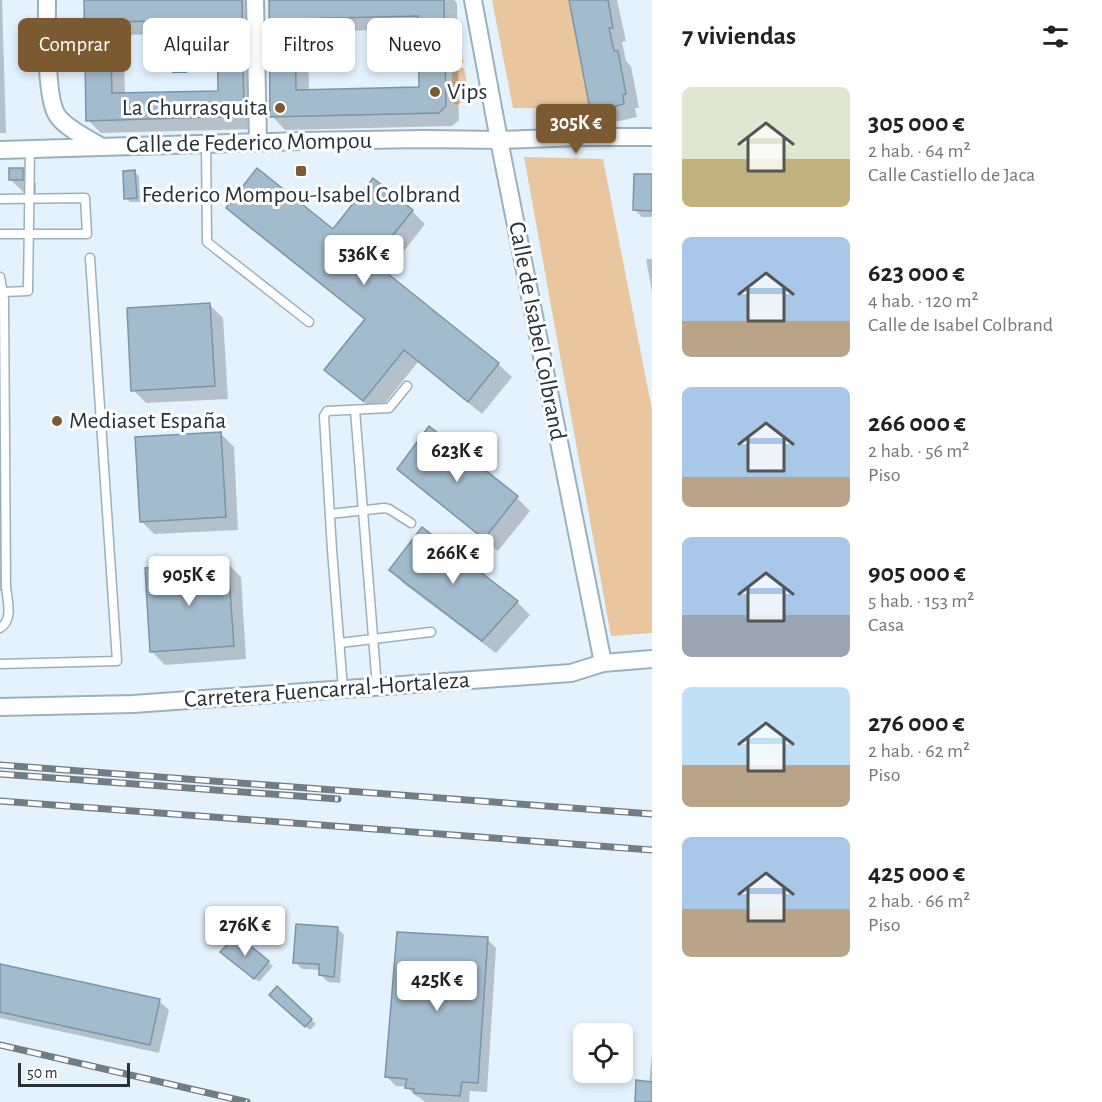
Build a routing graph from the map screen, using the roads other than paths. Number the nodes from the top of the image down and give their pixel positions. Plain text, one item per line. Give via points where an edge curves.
1 (47, 0) edge
2 (255, 0) edge
3 (473, 0) edge
4 (652, 137) edge
5 (498, 140) junction
6 (258, 142) junction
7 (206, 144) junction
8 (102, 147) junction
9 (30, 149) junction
10 (0, 150) edge
11 (0, 199) edge
12 (29, 199) junction
13 (0, 234) edge
14 (29, 234) junction
15 (90, 258) dead end
16 (0, 277) edge
17 (3, 291) junction
18 (309, 322) dead end
19 (407, 386) dead end
20 (355, 410) junction
21 (363, 510) junction
22 (330, 514) junction
23 (411, 523) dead end
24 (6, 586) junction
25 (0, 602) edge
26 (8, 611) junction
27 (0, 628) edge
28 (431, 632) dead end
29 (373, 639) junction
30 (340, 643) junction
31 (652, 659) edge
32 (603, 663) junction
33 (0, 664) edge
34 (377, 687) junction
35 (344, 689) junction
36 (0, 707) edge

1 - 8 street via 49,78 56,114
2 - 6 street
3 - 5 street, Calle de Isabel Colbrand
4 - 5 street, Calle de Federico Mompou
5 - 6 street, Calle de Federico Mompou
5 - 32 street, Calle de Isabel Colbrand
6 - 7 street, Calle de Federico Mompou
7 - 8 street, Calle de Federico Mompou
7 - 18 lane via 207,242
8 - 9 street, Calle de Federico Mompou
9 - 10 street, Calle de Federico Mompou
9 - 12 lane
11 - 12 lane
12 - 14 lane
12 - 14 lane via 85,198 87,234
13 - 14 lane
14 - 17 lane via 28,291
15 - 33 lane via 117,661
16 - 17 lane
17 - 24 lane
19 - 20 lane via 389,408
20 - 21 lane
20 - 22 lane via 327,411 324,416
21 - 22 lane
21 - 23 lane via 389,509
21 - 29 lane
22 - 30 lane
24 - 25 lane
24 - 26 lane
25 - 26 lane
26 - 27 lane via 8,620
28 - 29 lane
29 - 30 lane
29 - 34 lane
30 - 35 lane
31 - 32 street, Carretera Fuencarral-Hortaleza
32 - 34 street, Carretera Fuencarral-Hortaleza via 571,673
34 - 35 street, Carretera Fuencarral-Hortaleza
35 - 36 street, Carretera Fuencarral-Hortaleza via 133,704

